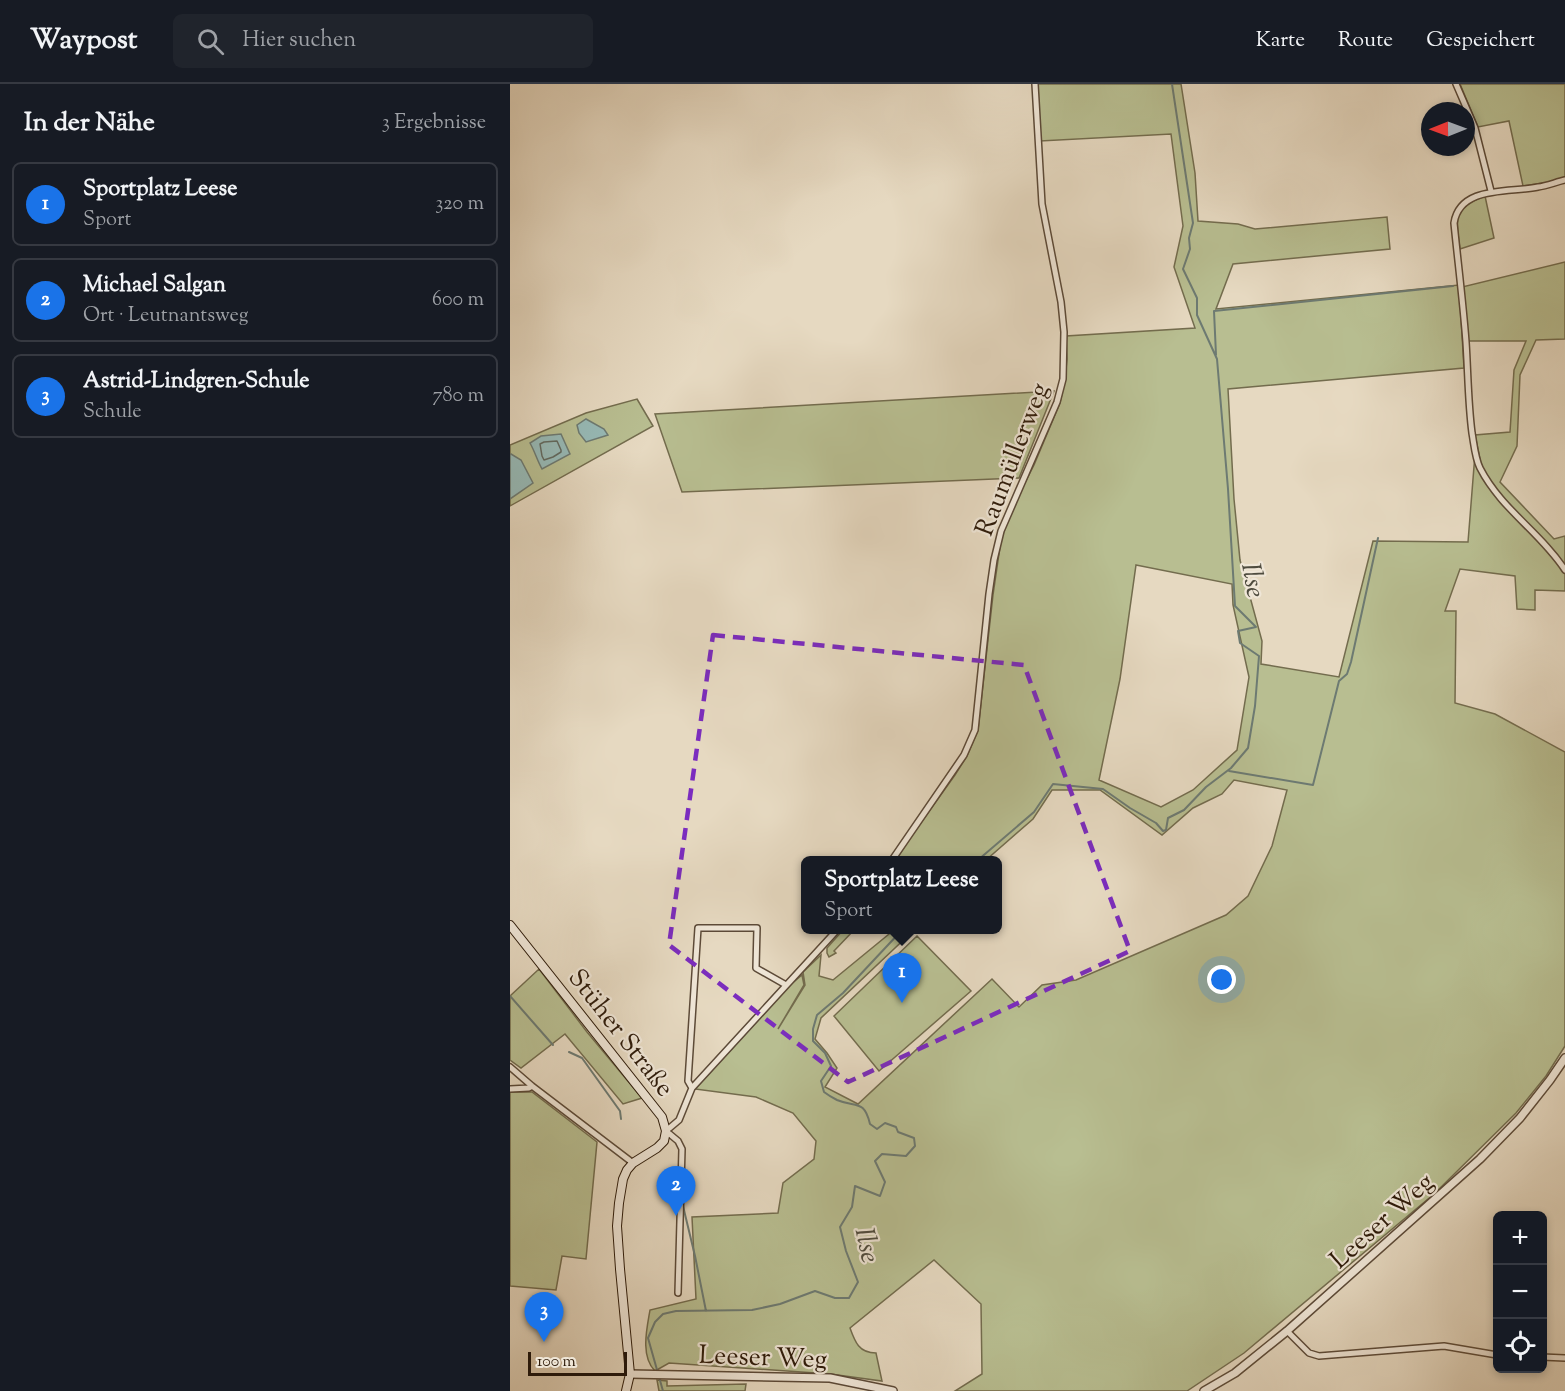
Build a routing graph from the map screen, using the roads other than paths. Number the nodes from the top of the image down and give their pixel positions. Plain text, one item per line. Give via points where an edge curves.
1 (1035, 84) edge
2 (1456, 84) edge
3 (1565, 180) edge
4 (1491, 191) junction
5 (1565, 570) edge
6 (895, 856) edge
7 (510, 925) edge
8 (833, 934) edge
9 (786, 985) junction
10 (1565, 1058) edge
11 (510, 1067) edge
12 (532, 1086) junction
13 (692, 1088) junction
14 (510, 1089) edge
15 (666, 1131) junction
16 (633, 1163) junction
17 (678, 1293) dead end
18 (1287, 1331) junction
19 (1493, 1354) edge
20 (1547, 1357) edge
21 (1565, 1358) edge
22 (630, 1374) junction
23 (626, 1391) edge
24 (893, 1391) edge
25 (1204, 1391) edge

1 - 6 street, Raumüllerweg via 1042,204 1064,332 1063,379 1057,402 1001,531 992,572 975,730 964,755
2 - 4 street via 1475,128
3 - 4 street via 1537,188
4 - 5 street via 1461,207 1454,223 1475,449 1480,468 1496,492
7 - 15 main road, Stüher Straße via 662,1117
8 - 9 street
9 - 13 street
9 - 13 street via 756,968 757,928 698,928 688,1081
10 - 18 street, Leeser Weg via 1520,1118 1480,1159
11 - 12 street
12 - 14 street
12 - 16 street
13 - 15 street via 679,1120
15 - 16 main road, Stüher Straße via 657,1148
15 - 17 street via 682,1149
16 - 22 main road via 620,1190 617,1226
18 - 19 street via 1309,1353 1319,1356 1444,1346
18 - 25 street, Leeser Weg via 1235,1373
20 - 21 street
22 - 23 main road
22 - 24 street, Leeser Weg via 830,1378

